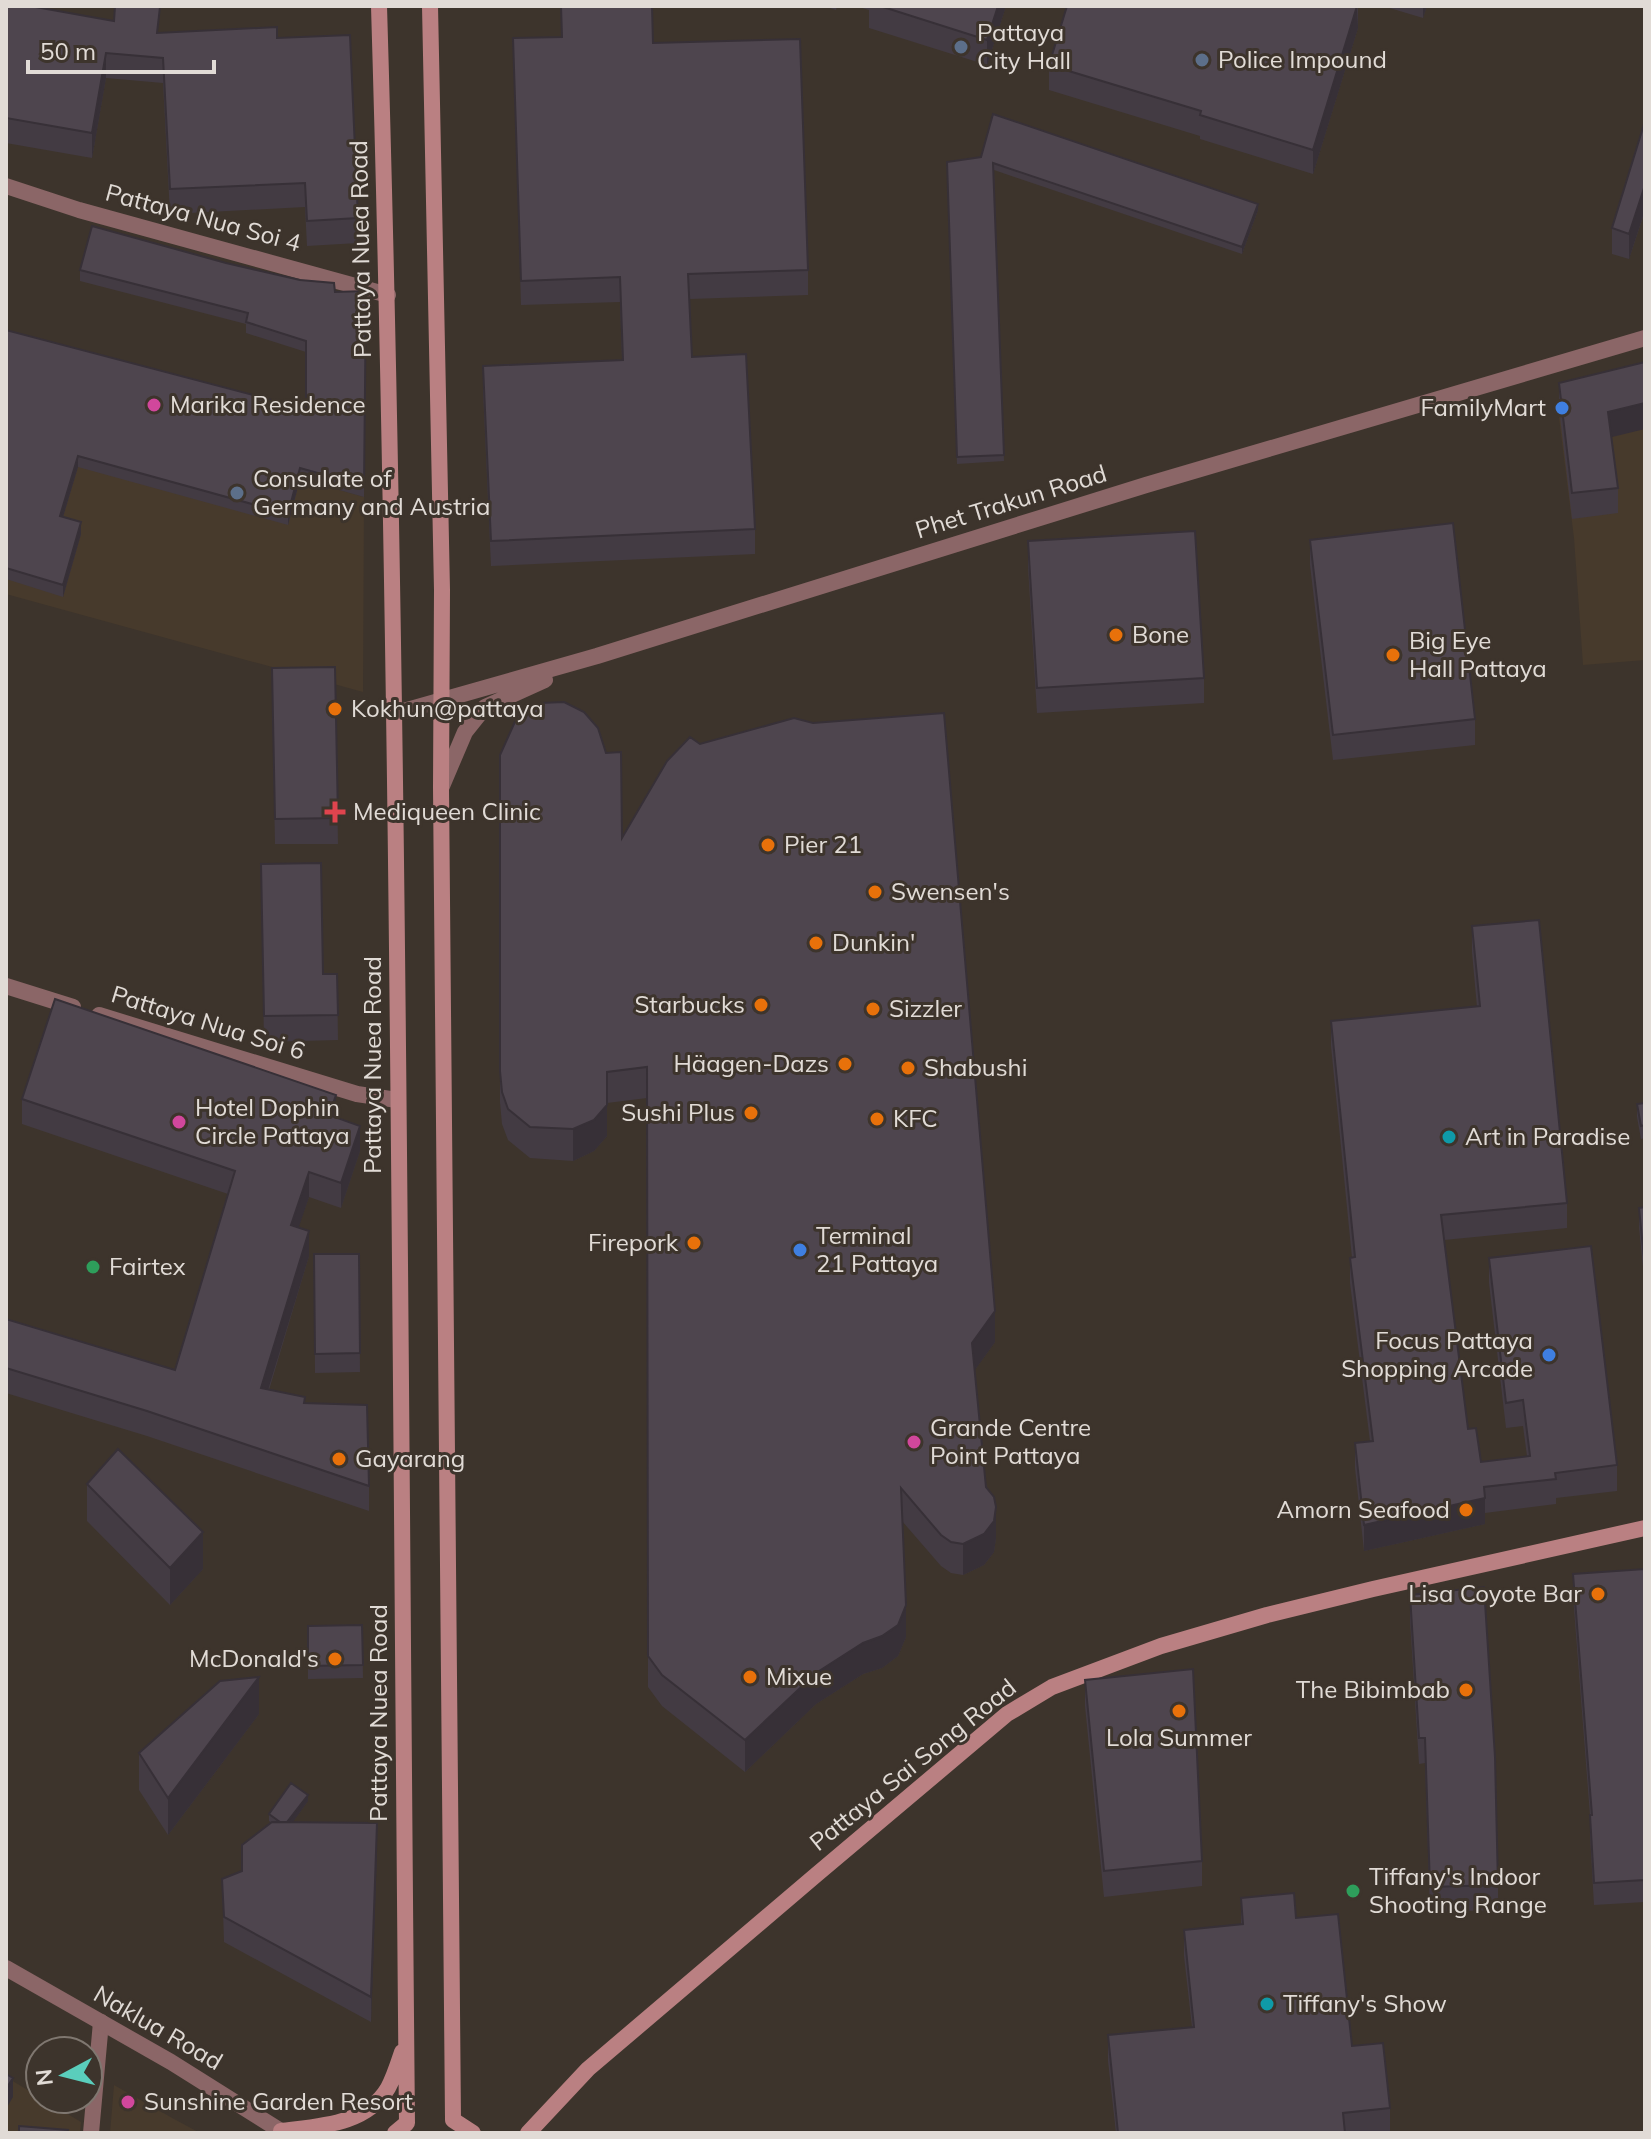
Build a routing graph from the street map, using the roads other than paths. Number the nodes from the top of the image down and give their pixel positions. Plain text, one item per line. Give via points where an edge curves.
1 (379, 6) edge
2 (430, 6) edge
3 (6, 186) edge
4 (388, 295) junction
5 (1645, 338) edge
6 (597, 656) junction
7 (441, 701) junction
8 (393, 714) junction
9 (441, 788) junction
10 (6, 986) edge
11 (397, 1100) junction
12 (1645, 1528) edge
13 (6, 1968) edge
14 (101, 2022) junction
15 (406, 2043) junction
16 (401, 2128) edge
17 (282, 2132) edge
18 (91, 2133) edge
19 (473, 2133) edge
20 (528, 2133) edge

1 - 4 main road, Pattaya Nuea Road
2 - 7 main road
3 - 4 street, Pattaya Nua Soi 4
4 - 8 main road, Pattaya Nuea Road
5 - 6 street, Phet Trakun Road via 1146,485
6 - 7 street, Phet Trakun Road
6 - 9 street via 485,707 465,732
7 - 8 street, Phet Trakun Road
7 - 9 main road
8 - 11 main road, Pattaya Nuea Road
9 - 19 main road via 453,2120
10 - 11 street, Pattaya Nua Soi 6 via 357,1094
11 - 15 main road, Pattaya Nuea Road
12 - 20 main road, Pattaya Sai Song Road via 1253,1619 1052,1687 1007,1714 588,2069
13 - 14 street, Naklua Road
14 - 17 street, Naklua Road
14 - 18 street
15 - 16 main road, Pattaya Nuea Road
15 - 17 main road via 388,2087 373,2106 345,2122

